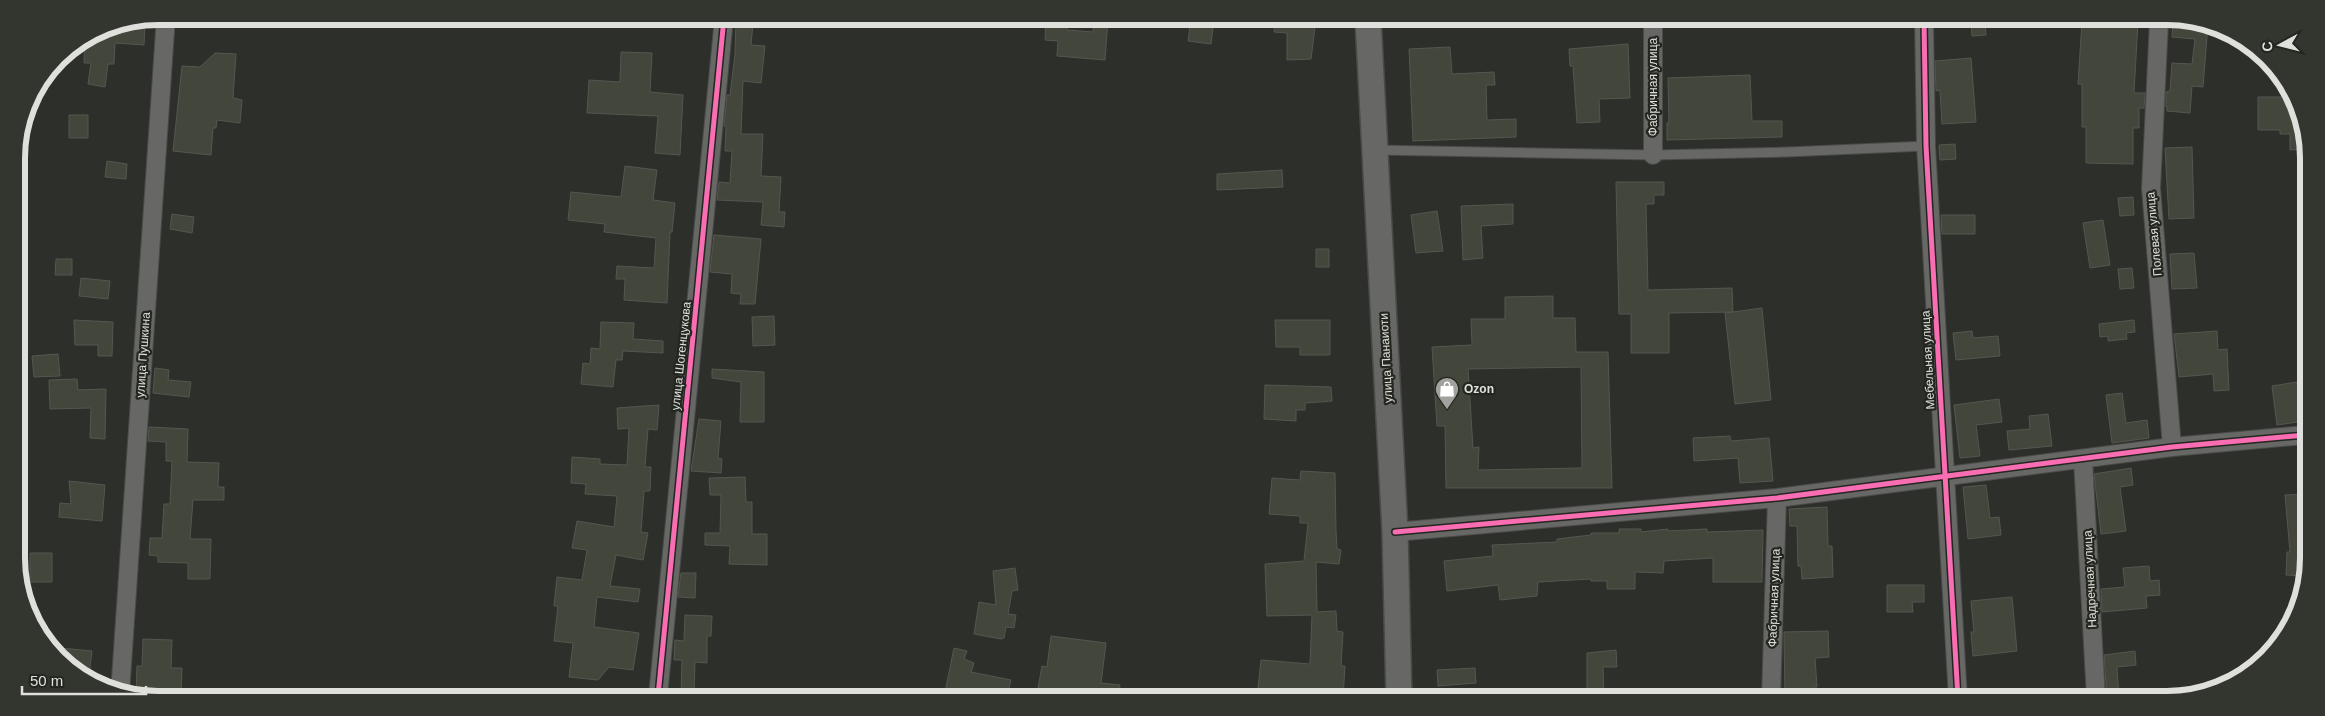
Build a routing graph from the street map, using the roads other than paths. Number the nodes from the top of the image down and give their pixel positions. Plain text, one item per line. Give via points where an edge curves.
1 (165, 25) edge
2 (723, 25) edge
3 (1368, 25) edge
4 (1653, 25) edge
5 (1924, 25) edge
6 (2159, 25) edge
7 (1926, 146) junction
8 (1376, 150) junction
9 (1653, 155) junction
10 (2300, 435) edge
11 (2172, 447) junction
12 (2083, 459) junction
13 (1945, 476) junction
14 (1777, 498) junction
15 (1395, 532) junction
16 (121, 685) edge
17 (658, 691) edge
18 (1399, 691) edge
19 (1771, 691) edge
20 (1958, 691) edge
21 (2096, 691) edge

1 - 16 street, улица Пушкина
2 - 17 street, улица Шогенцукова
3 - 8 street, улица Панаиоти
4 - 9 street, Фабричная улица
5 - 7 street, Мебельная улица
6 - 11 street, Полевая улица via 2150,188
7 - 9 lane
7 - 13 street, Мебельная улица
8 - 9 lane
8 - 15 street, улица Панаиоти
10 - 11 street
11 - 12 street
12 - 13 street
12 - 21 street, Надречная улица
13 - 14 street
13 - 20 street, Мебельная улица
14 - 15 street
14 - 19 street, Фабричная улица
15 - 18 street, улица Панаиоти

